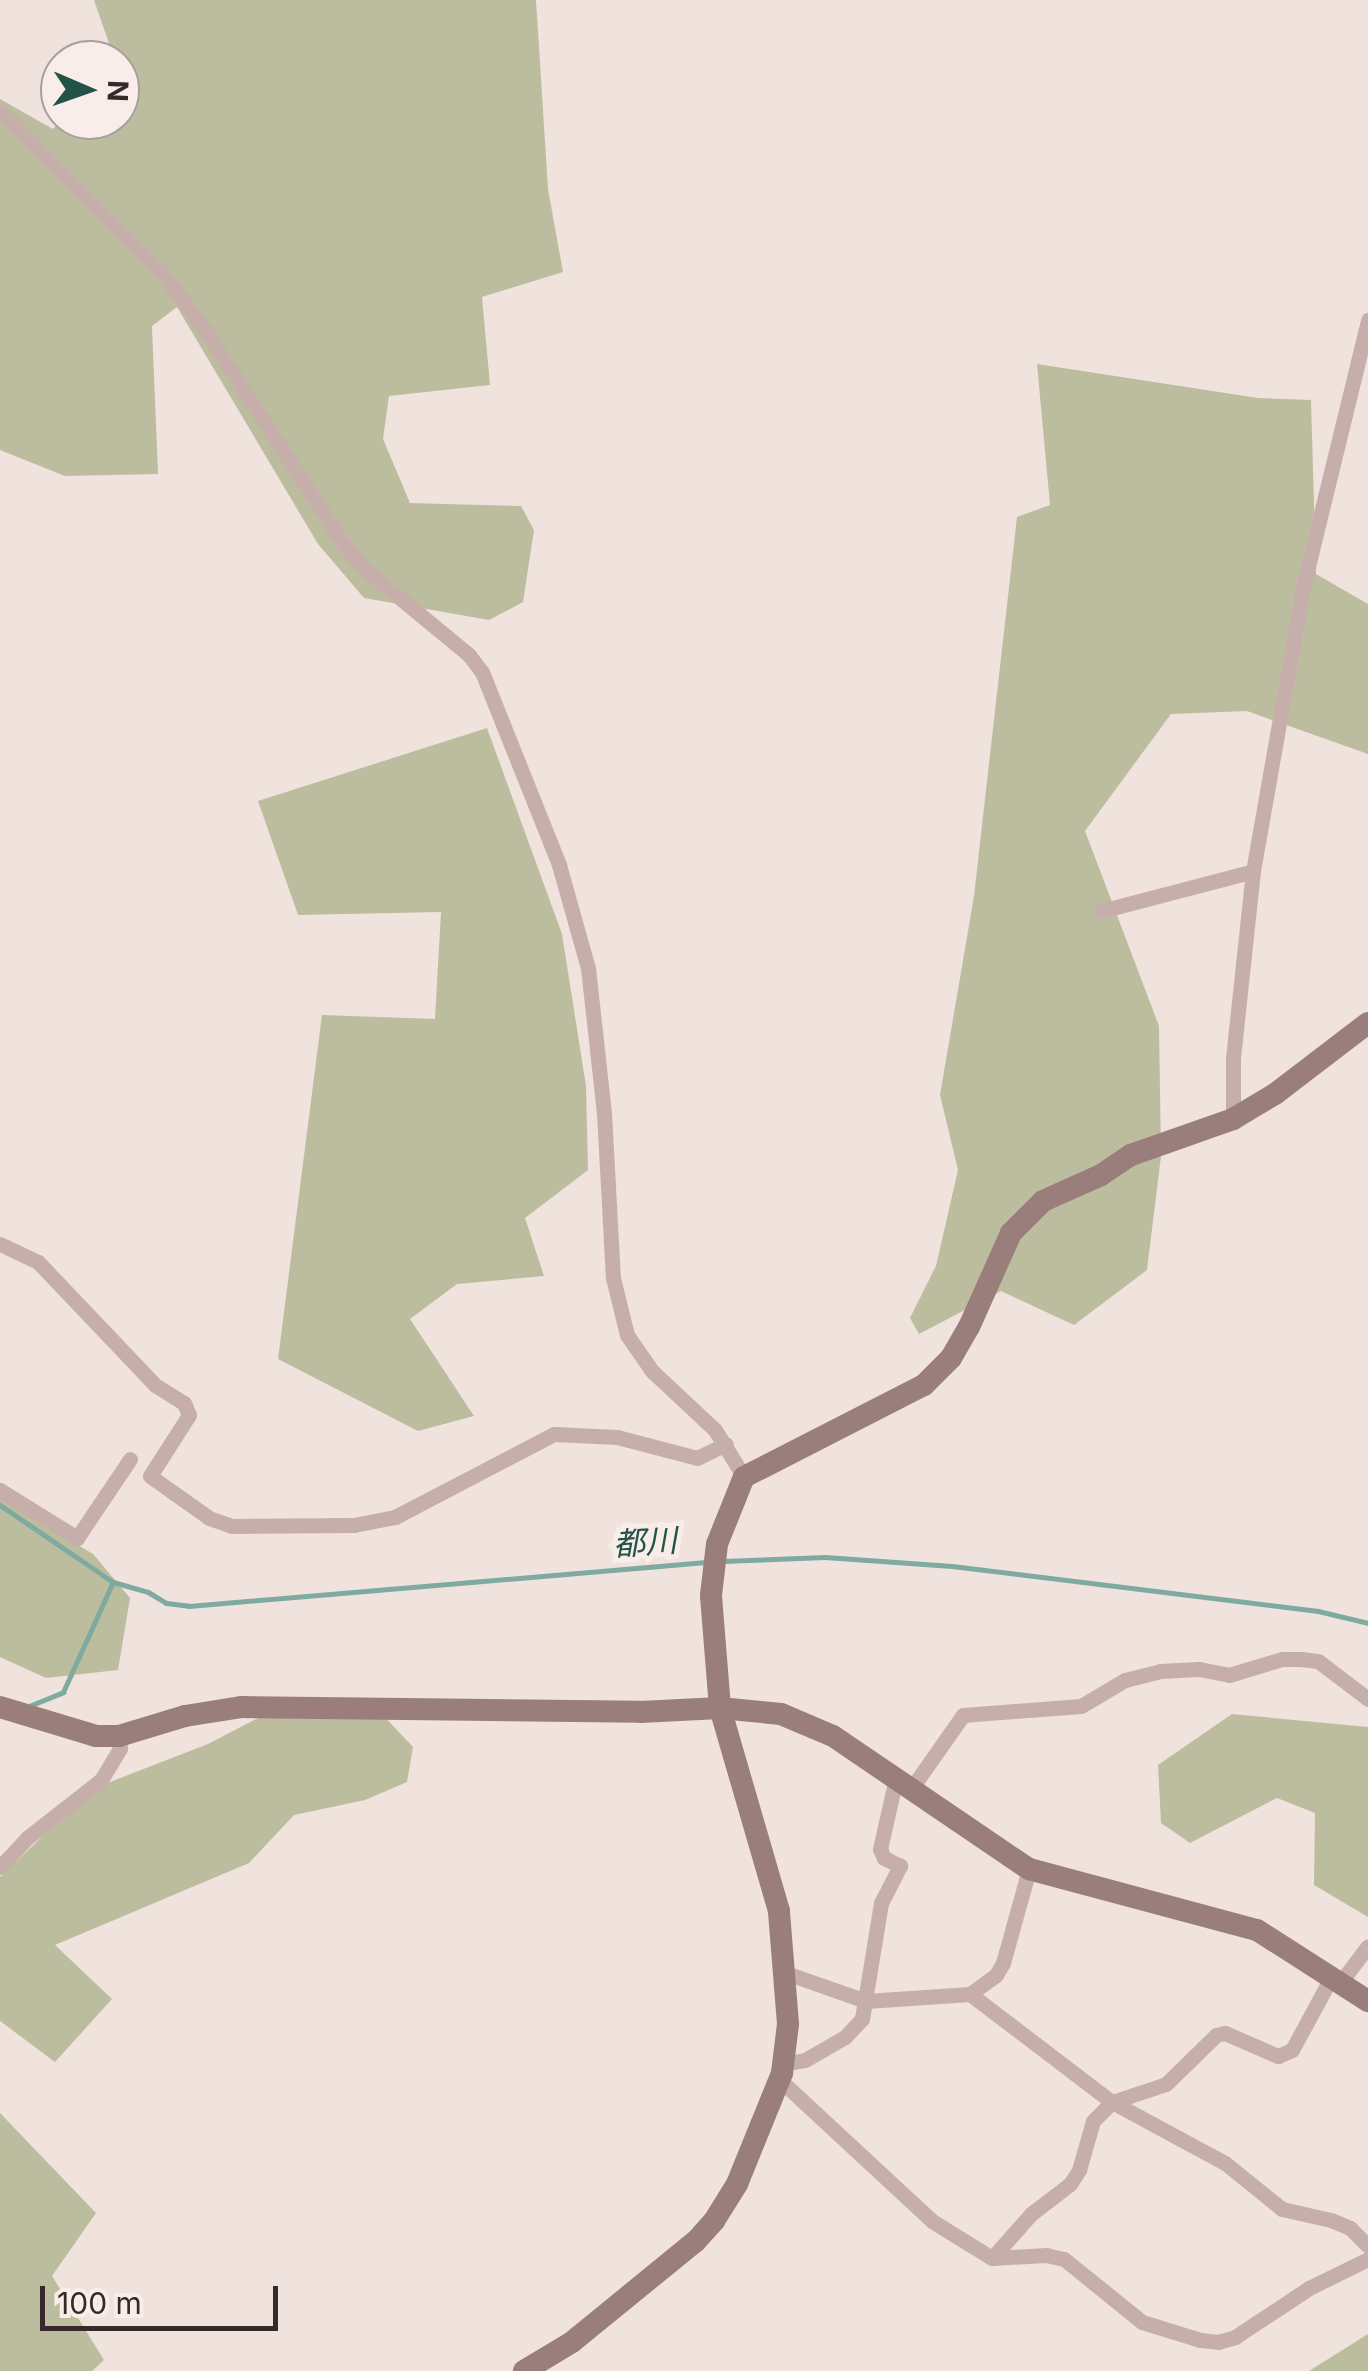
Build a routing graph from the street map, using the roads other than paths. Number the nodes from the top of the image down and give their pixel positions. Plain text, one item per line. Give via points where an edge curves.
1 (0, 111) edge
2 (1368, 320) edge
3 (1253, 871) junction
4 (1101, 910) dead end
5 (1368, 1023) edge
6 (1233, 1118) junction
7 (0, 1244) edge
8 (726, 1444) junction
9 (130, 1458) dead end
10 (744, 1478) junction
11 (0, 1490) edge
12 (1368, 1699) edge
13 (0, 1707) edge
14 (720, 1708) junction
15 (119, 1736) junction
16 (903, 1784) junction
17 (0, 1867) edge
18 (1029, 1869) junction
19 (1368, 1946) edge
20 (786, 1973) junction
21 (1336, 1980) junction
22 (970, 1994) junction
23 (866, 2001) junction
24 (1368, 2002) edge
25 (782, 2072) junction
26 (1112, 2102) junction
27 (1368, 2246) edge
28 (992, 2258) junction
29 (1368, 2260) edge
30 (524, 2371) edge

1 - 8 street via 161,272 345,546 482,672 559,865 588,968 613,1278 627,1335 652,1371
2 - 3 street via 1304,583
3 - 4 street
3 - 6 street
5 - 6 street via 1276,1094
6 - 10 street via 1131,1155 1043,1201 1010,1233 969,1327 924,1385
7 - 8 street via 38,1262 154,1385 184,1402 189,1415 150,1476 209,1518 232,1526 385,1520 554,1434 617,1437 696,1458
8 - 10 street
9 - 11 street via 77,1538
10 - 14 street via 712,1573
12 - 16 street via 1318,1661 1282,1659 1229,1674 1160,1671 1125,1680 1081,1706 963,1715
13 - 15 street via 66,1730
14 - 15 street via 242,1708
14 - 16 street via 800,1720
14 - 20 street via 773,1886
15 - 17 street via 120,1748 100,1780
16 - 18 street
16 - 23 street via 880,1849 900,1866 881,1903
18 - 21 street via 1257,1930
18 - 22 street via 1003,1963
19 - 21 street
20 - 23 street
20 - 25 street
21 - 24 street
21 - 26 street via 1292,2050 1278,2056 1216,2035 1166,2084
22 - 23 street
22 - 26 street
23 - 25 street via 862,2019 844,2037
25 - 28 street via 921,2212
25 - 30 street via 737,2184 696,2241 562,2350
26 - 27 street via 1225,2163 1282,2209 1332,2220
26 - 28 street via 1093,2121 1070,2184 1031,2214
28 - 29 street via 1064,2258 1142,2322 1218,2342

